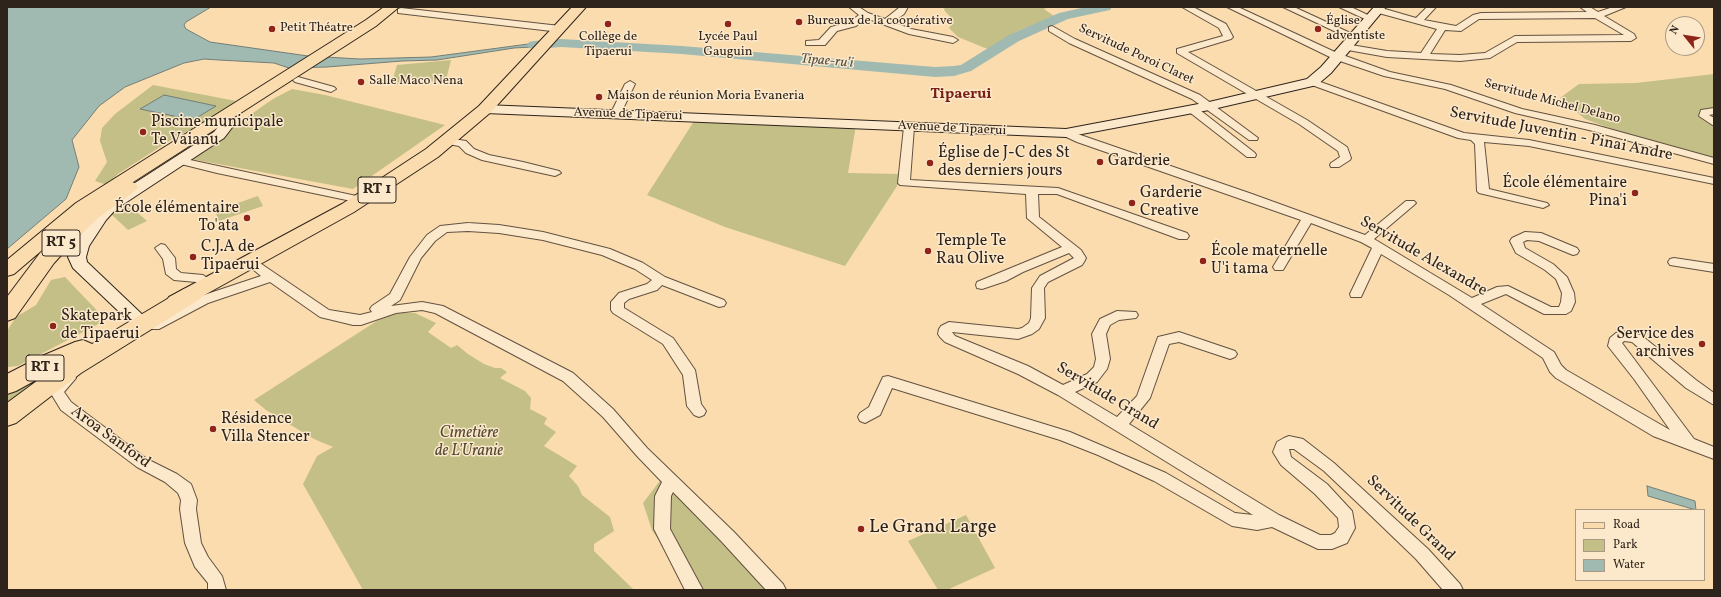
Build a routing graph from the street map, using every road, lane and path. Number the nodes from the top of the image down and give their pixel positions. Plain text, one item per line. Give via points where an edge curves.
1 (579, 7) edge
2 (853, 7) edge
3 (904, 7) edge
4 (1186, 7) edge
5 (1231, 7) edge
6 (1287, 7) edge
7 (1343, 7) edge
8 (1432, 7) edge
9 (1584, 7) edge
10 (1622, 7) edge
11 (399, 8) edge
12 (1376, 12) edge
13 (865, 15) junction
14 (1597, 15) junction
15 (1418, 21) junction
16 (887, 22) junction
17 (1442, 28) junction
18 (1052, 29) dead end
19 (556, 33) junction
20 (954, 40) dead end
21 (809, 43) dead end
22 (1343, 49) junction
23 (1423, 56) junction
24 (298, 77) junction
25 (1312, 82) junction
26 (630, 84) dead end
27 (331, 89) dead end
28 (1256, 95) junction
29 (1209, 106) junction
30 (485, 109) junction
31 (1192, 109) junction
32 (1714, 111) edge
33 (615, 115) junction
34 (1714, 123) edge
35 (227, 125) junction
36 (910, 127) junction
37 (1066, 133) junction
38 (1474, 137) junction
39 (1253, 138) dead end
40 (447, 141) junction
41 (1251, 155) dead end
42 (181, 161) junction
43 (1714, 162) edge
44 (1335, 165) dead end
45 (555, 173) dead end
46 (1714, 181) edge
47 (128, 187) joint
48 (108, 190) junction
49 (1032, 191) junction
50 (360, 200) junction
51 (1410, 203) dead end
52 (1543, 205) dead end
53 (1308, 218) junction
54 (1183, 236) dead end
55 (1366, 240) junction
56 (1379, 247) junction
57 (161, 248) dead end
58 (1071, 248) junction
59 (1573, 251) dead end
60 (250, 262) junction
61 (1674, 262) dead end
62 (1279, 267) dead end
63 (1714, 268) edge
64 (7, 270) edge
65 (271, 277) junction
66 (661, 280) junction
67 (982, 285) dead end
68 (200, 289) junction
69 (7, 294) edge
70 (1356, 294) dead end
71 (719, 303) dead end
72 (1470, 303) junction
73 (7, 313) edge
74 (1131, 315) dead end
75 (342, 318) junction
76 (139, 320) junction
77 (84, 348) junction
78 (1230, 354) dead end
79 (7, 385) edge
80 (7, 389) edge
81 (1063, 391) junction
82 (1714, 400) edge
83 (699, 411) dead end
84 (7, 416) edge
85 (865, 417) dead end
86 (1118, 424) junction
87 (1688, 443) junction
88 (1714, 453) edge
89 (670, 481) junction
90 (1273, 520) junction
91 (217, 590) edge
92 (694, 590) edge
93 (777, 590) edge
94 (1454, 590) edge

1 - 19 main road, RT 1
2 - 13 street
3 - 16 street
4 - 28 street via 1223,26 1228,38 1180,51
5 - 22 street
6 - 22 street
7 - 12 street
8 - 15 street
9 - 14 street
10 - 14 street
11 - 19 street
11 - 24 main road
12 - 15 street
12 - 22 main road, Avenue de Tipaerui
13 - 16 street
13 - 21 street via 853,24 834,29 822,43
14 - 17 street via 1480,16 1461,29
14 - 23 street via 1631,38 1515,39 1487,56
15 - 17 street
16 - 20 street via 909,31
17 - 23 street
18 - 29 street, Servitude Poroi Claret via 1072,41 1168,83
19 - 30 main road, RT 1
22 - 23 street
22 - 25 main road, Avenue de Tipaerui
22 - 43 street, Servitude Michel Delano via 1387,74 1448,87 1519,110 1599,129
24 - 27 street
24 - 35 main road
24 - 48 main road
25 - 28 main road, Avenue de Tipaerui
25 - 38 street, Servitude Juventin - Pinai Andre via 1452,132
26 - 33 street
28 - 29 main road, Avenue de Tipaerui
28 - 44 street via 1344,149 1346,158
29 - 31 main road, Avenue de Tipaerui
29 - 39 street, Servitude Poroi Claret
30 - 33 main road, Avenue de Tipaerui
30 - 40 main road, RT 1
31 - 37 main road, Avenue de Tipaerui
31 - 41 street
32 - 34 street via 1705,112 1704,116
33 - 36 main road, Avenue de Tipaerui
35 - 42 main road via 219,135
35 - 47 main road
36 - 37 main road, Avenue de Tipaerui
36 - 49 street via 904,183
37 - 53 street, Servitude Alexandre
38 - 46 street, Servitude Juventin - Pinai Andre via 1547,147
38 - 52 street via 1480,143 1483,191
40 - 45 street via 462,144 470,151 486,158
40 - 50 main road, RT 1 via 405,172
42 - 50 street
42 - 76 main road via 110,206 81,246 77,257 79,264
47 - 73 highway, RT 5 via 91,214 68,236 36,272
48 - 64 main road via 51,232
48 - 69 highway, RT 5 via 49,242
49 - 54 street via 1058,191
49 - 58 street via 1033,218
50 - 60 main road, RT 1
51 - 55 street
53 - 55 street, Servitude Alexandre
53 - 62 street
55 - 56 street, Servitude Alexandre
56 - 70 street
56 - 72 street, Servitude Alexandre
57 - 68 street via 169,258 170,271 178,277 199,278
58 - 67 street
58 - 81 street, Servitude Grand via 1080,258 1078,262 1044,280 1038,288 1038,318 1034,326 1027,331 1018,334 949,327 945,334 950,339 1023,370
59 - 72 street via 1541,237 1525,236 1516,241 1520,250 1561,277 1568,293 1568,302 1566,308 1561,311 1549,311 1508,290
60 - 65 street
60 - 68 main road, RT 1
61 - 63 street
65 - 75 street via 325,314
65 - 91 street, Aroa Sanford via 203,300 82,367 63,382 57,392 74,414 142,463 171,478 185,489 189,500 193,543 204,567 216,581
66 - 71 street
66 - 75 street via 647,270 618,257 543,236 481,228 444,229 430,238 416,257 391,301 376,309
66 - 83 street via 652,287 624,296 617,307 668,341 690,374 694,406
68 - 76 main road, RT 1
68 - 84 highway via 73,367
72 - 87 street, Servitude Alexandre via 1549,355 1554,368 1561,374 1658,432
74 - 81 street via 1117,316 1105,322 1099,334 1103,359 1100,369 1092,378
75 - 89 street via 361,320 395,309 422,306 438,309 462,320 568,377 608,412
76 - 77 main road, RT 1
77 - 79 highway via 50,362
77 - 80 main road, RT 1
78 - 86 street via 1179,337 1163,340 1143,398 1127,418
81 - 86 street, Servitude Grand
82 - 87 street via 1636,338 1621,336 1615,340 1615,346
85 - 90 street via 875,412 888,381 1065,436 1160,477 1232,519 1257,523
86 - 90 street, Servitude Grand
87 - 88 street, Servitude Alexandre
89 - 92 street via 663,496 662,529
89 - 93 street via 728,537
90 - 94 street, Servitude Grand via 1318,542 1332,542 1341,538 1347,528 1346,516 1334,501 1284,459 1282,446 1289,442 1298,444 1329,467 1369,503 1422,554

